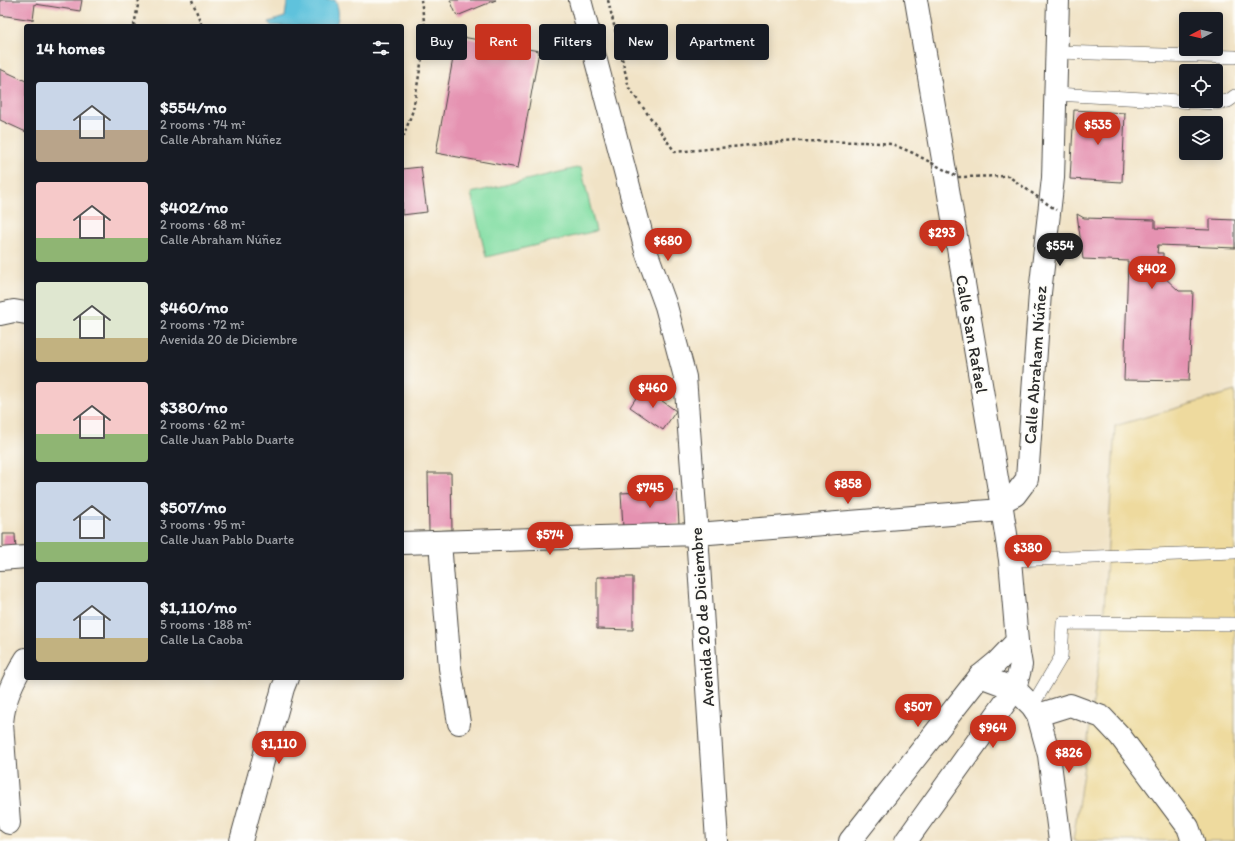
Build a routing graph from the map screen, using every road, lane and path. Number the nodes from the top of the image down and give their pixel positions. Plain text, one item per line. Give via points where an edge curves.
1 (139, 0) edge
2 (192, 0) edge
3 (421, 0) edge
4 (580, 0) edge
5 (608, 0) edge
6 (916, 0) edge
7 (1058, 0) edge
8 (134, 24) edge
9 (201, 24) edge
10 (1056, 52) junction
11 (1235, 57) edge
12 (1055, 94) junction
13 (1235, 96) edge
14 (404, 135) edge
15 (1056, 210) dead end
16 (24, 313) edge
17 (0, 314) edge
18 (1001, 506) junction
19 (697, 534) junction
20 (440, 542) junction
21 (404, 543) edge
22 (1235, 552) edge
23 (24, 557) edge
24 (0, 559) edge
25 (1010, 560) junction
26 (1235, 624) edge
27 (1017, 641) junction
28 (24, 663) edge
29 (980, 676) junction
30 (286, 680) edge
31 (1015, 689) junction
32 (1035, 711) junction
33 (459, 723) dead end
34 (9, 823) dead end
35 (241, 841) edge
36 (717, 841) edge
37 (850, 841) edge
38 (906, 841) edge
39 (1060, 841) edge
40 (1193, 841) edge

1 - 8 path
2 - 9 path
3 - 14 path via 426,35 413,110
4 - 19 street, Avenida 20 de Diciembre via 646,251 666,306 685,377
5 - 15 path, bridge via 629,88 674,152 796,141 892,144 958,177 1008,176
6 - 18 street, Calle San Rafael
7 - 10 street, Calle Abraham Núñez
10 - 11 lane
10 - 12 street, Calle Abraham Núñez
12 - 13 lane via 1215,102 1228,101
12 - 18 street, Calle Abraham Núñez via 1053,178 1040,293 1027,479 1015,495
16 - 17 street via 14,311
18 - 19 street
18 - 25 street, Calle San Rafael
19 - 20 street
19 - 36 street, Avenida 20 de Diciembre
20 - 21 street
20 - 33 street via 450,668
22 - 25 lane
23 - 24 street
25 - 27 street, Calle San Rafael
26 - 32 lane via 1063,623 1061,657
27 - 29 street
27 - 31 street, Calle San Rafael via 1021,665
28 - 34 street via 7,696 2,723
29 - 31 street
29 - 37 street
30 - 35 street
31 - 32 street
31 - 38 street
32 - 39 street via 1049,755
32 - 40 street via 1070,705 1102,717 1120,736 1188,827

